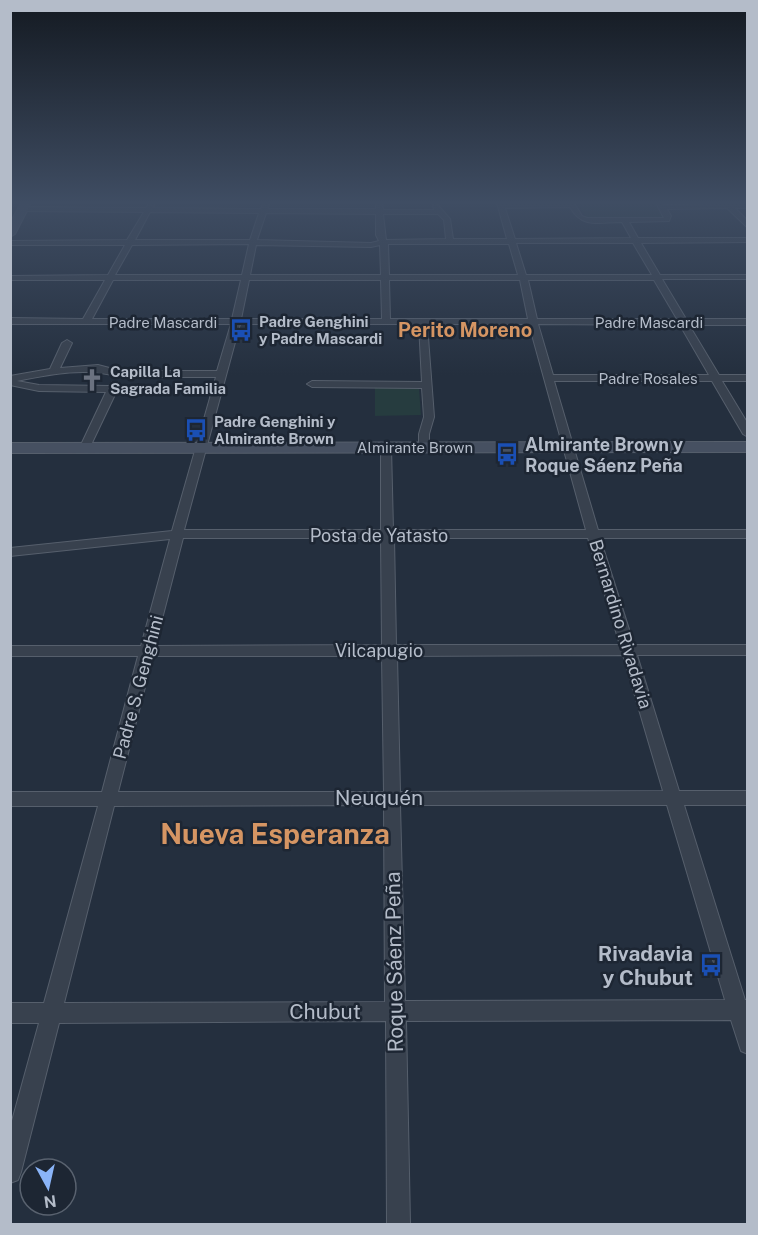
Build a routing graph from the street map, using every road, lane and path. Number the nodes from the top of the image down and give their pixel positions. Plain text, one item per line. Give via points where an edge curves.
1 (119, 261) edge
2 (250, 261) edge
3 (385, 261) edge
4 (517, 261) edge
5 (648, 261) edge
6 (658, 277) junction
7 (747, 277) edge
8 (10, 278) edge
9 (110, 278) junction
10 (247, 278) junction
11 (386, 278) junction
12 (522, 278) junction
13 (10, 321) edge
14 (86, 321) junction
15 (236, 322) junction
16 (533, 322) junction
17 (683, 322) junction
18 (747, 322) edge
19 (386, 323) junction
20 (423, 323) junction
21 (67, 343) dead end
22 (54, 371) junction
23 (120, 374) junction
24 (222, 374) junction
25 (549, 378) junction
26 (716, 378) junction
27 (747, 378) edge
28 (10, 380) edge
29 (312, 384) dead end
30 (427, 385) junction
31 (112, 389) junction
32 (747, 434) edge
33 (85, 447) junction
34 (386, 447) junction
35 (424, 447) junction
36 (568, 447) junction
37 (747, 447) edge
38 (10, 448) edge
39 (200, 448) junction
40 (178, 534) junction
41 (593, 534) junction
42 (747, 534) edge
43 (387, 535) junction
44 (10, 552) edge
45 (148, 650) junction
46 (630, 650) junction
47 (747, 650) edge
48 (10, 651) edge
49 (390, 651) junction
50 (391, 797) junction
51 (108, 798) junction
52 (673, 798) junction
53 (747, 798) edge
54 (10, 799) edge
55 (742, 1010) edge
56 (395, 1011) junction
57 (10, 1013) edge
58 (53, 1013) junction
59 (747, 1044) edge
60 (10, 1172) edge
61 (399, 1224) edge

1 - 9 street
2 - 10 street, Padre S. Genghini
3 - 11 street
4 - 12 street, Bernardino Rivadavia
5 - 6 street
6 - 7 street
6 - 12 street
6 - 17 street
8 - 9 street
9 - 10 street
9 - 14 street
10 - 11 street
10 - 15 street, Padre S. Genghini
11 - 12 street
11 - 19 street
12 - 16 street, Bernardino Rivadavia
13 - 14 street, Padre Mascardi
14 - 15 street, Padre Mascardi
15 - 19 street, Padre Mascardi
15 - 24 street, Padre S. Genghini
16 - 17 street, Padre Mascardi
16 - 20 street, Padre Mascardi
16 - 25 street, Bernardino Rivadavia
17 - 18 street, Padre Mascardi
17 - 26 street
19 - 20 street, Padre Mascardi
20 - 30 street
21 - 22 street
22 - 23 street via 100,369
22 - 28 street
23 - 24 street
23 - 31 street
24 - 39 street, Padre S. Genghini
25 - 26 street, Padre Rosales
25 - 36 street, Bernardino Rivadavia
26 - 27 street, Padre Rosales
26 - 32 street
28 - 31 street via 39,388
29 - 30 street
30 - 35 street via 429,417
31 - 33 street
33 - 38 street, Almirante Brown
33 - 39 street, Almirante Brown
34 - 35 street, Almirante Brown
34 - 39 street, Almirante Brown
34 - 43 street, Roque Sáenz Peña
35 - 36 street, Almirante Brown
36 - 37 street, Almirante Brown
36 - 41 street, Bernardino Rivadavia
39 - 40 street, Padre S. Genghini
40 - 43 street, Posta de Yatasto
40 - 44 street, Posta de Yatasto
40 - 45 street, Padre S. Genghini
41 - 42 street, Posta de Yatasto
41 - 43 street, Posta de Yatasto
41 - 46 street, Bernardino Rivadavia
43 - 49 street, Roque Sáenz Peña
45 - 48 street, Vilcapugio
45 - 49 street, Vilcapugio
45 - 51 street, Padre S. Genghini
46 - 47 street, Vilcapugio
46 - 49 street, Vilcapugio
46 - 52 street, Bernardino Rivadavia
49 - 50 street, Roque Sáenz Peña
50 - 51 street, Neuquén
50 - 52 street, Neuquén
50 - 56 street, Roque Sáenz Peña
51 - 54 street, Neuquén
51 - 58 street, Padre S. Genghini
52 - 53 street, Neuquén
52 - 55 street, Bernardino Rivadavia
55 - 56 street, Chubut
55 - 59 street, Bernardino Rivadavia
56 - 58 street, Chubut
56 - 61 street, Roque Sáenz Peña
57 - 58 street, Chubut
58 - 60 street, Padre S. Genghini

